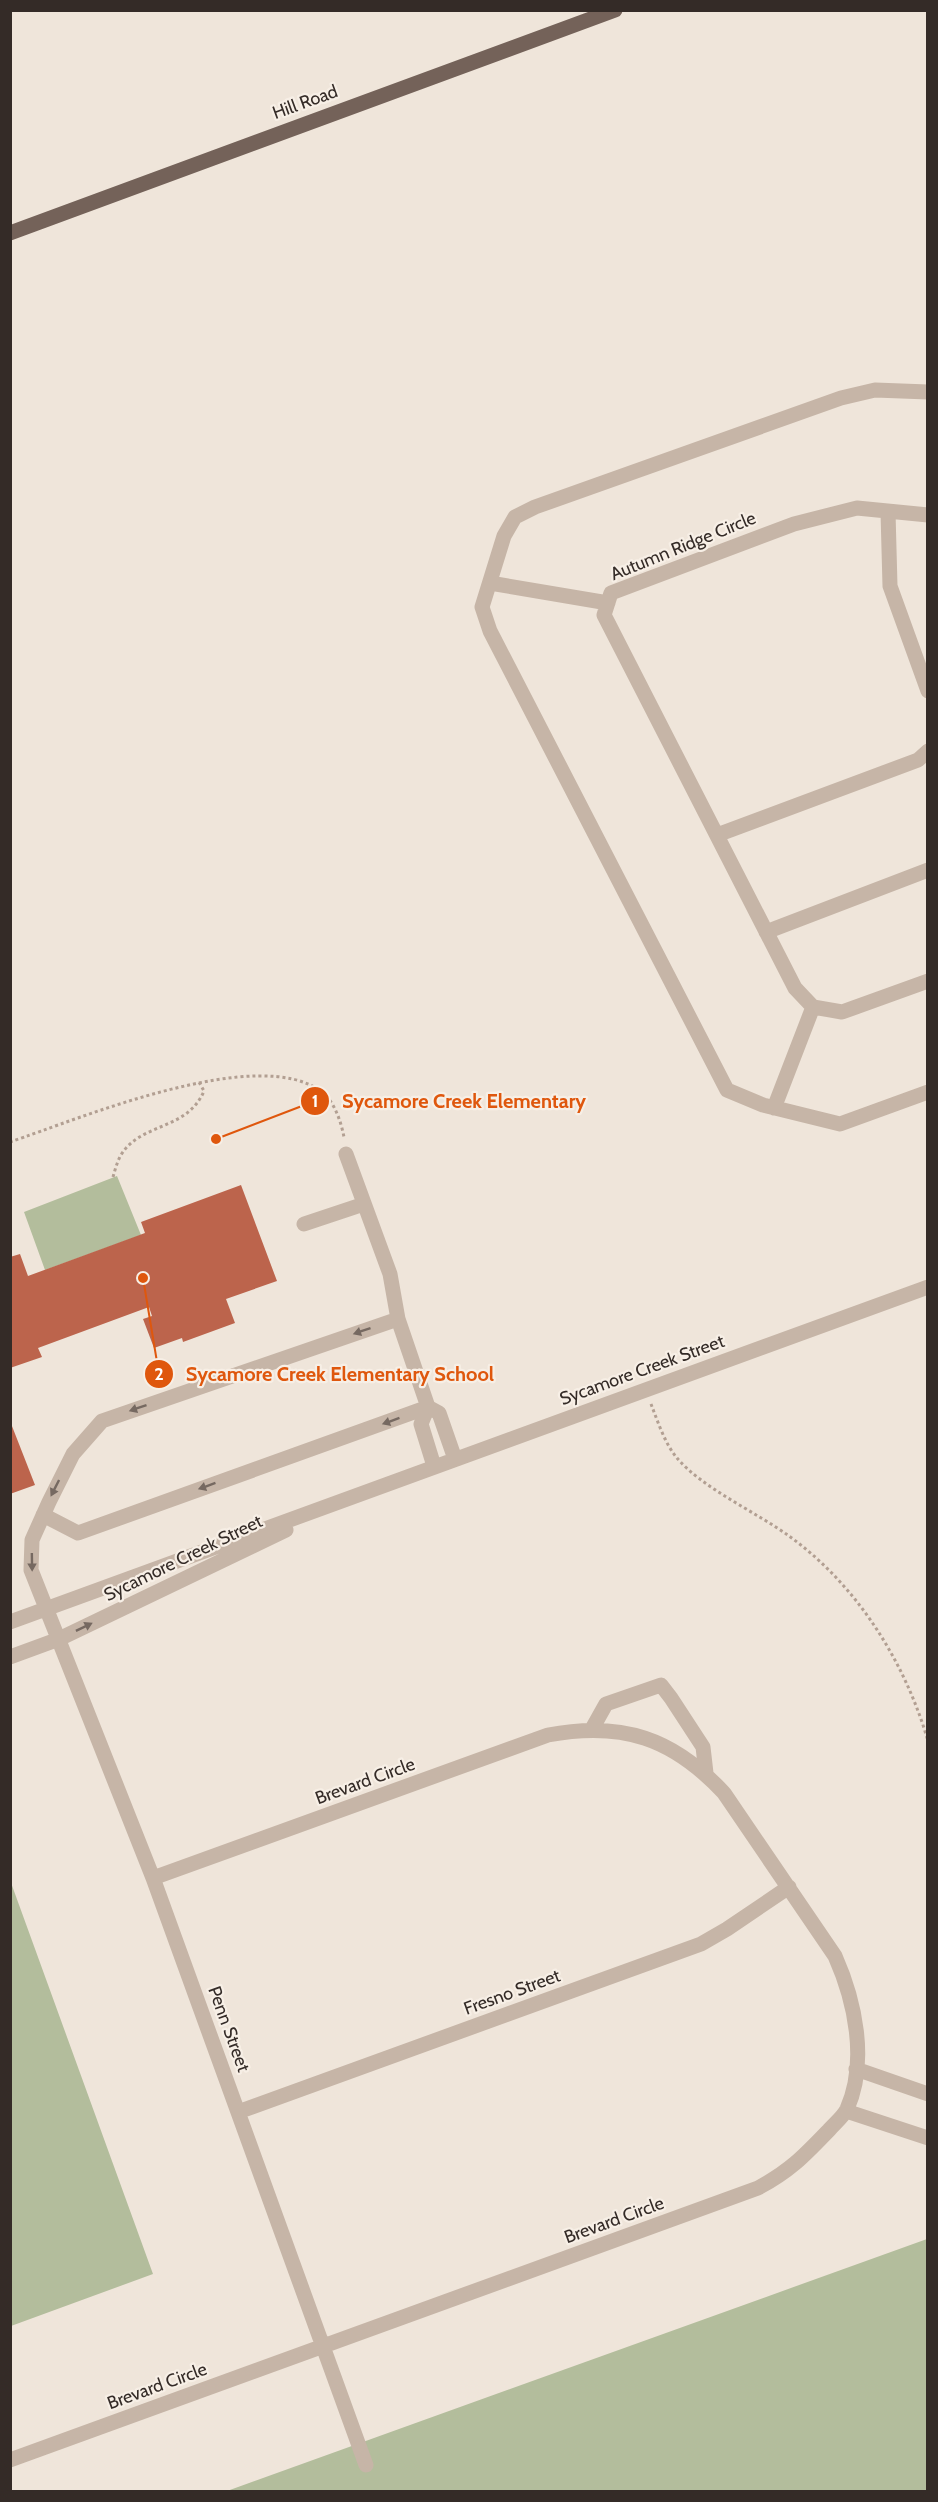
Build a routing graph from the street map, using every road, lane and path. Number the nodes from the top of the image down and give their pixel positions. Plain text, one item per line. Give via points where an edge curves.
1 (615, 10) edge
2 (10, 233) edge
3 (927, 392) edge
4 (888, 512) junction
5 (927, 515) edge
6 (490, 583) junction
7 (608, 603) junction
8 (927, 691) edge
9 (927, 751) edge
10 (717, 835) junction
11 (927, 870) edge
12 (766, 932) junction
13 (927, 981) edge
14 (813, 1007) junction
15 (198, 1082) junction
16 (927, 1092) edge
17 (774, 1108) junction
18 (10, 1143) edge
19 (346, 1154) joint
20 (113, 1177) dead end
21 (364, 1204) junction
22 (304, 1224) dead end
23 (927, 1287) edge
24 (398, 1319) junction
25 (646, 1390) junction
26 (428, 1407) junction
27 (455, 1459) junction
28 (434, 1466) junction
29 (370, 1489) junction
30 (43, 1515) junction
31 (47, 1609) junction
32 (10, 1622) edge
33 (59, 1639) junction
34 (10, 1657) edge
35 (592, 1729) junction
36 (927, 1741) edge
37 (706, 1773) junction
38 (153, 1878) junction
39 (789, 1887) junction
40 (856, 2069) junction
41 (927, 2094) edge
42 (846, 2111) junction
43 (238, 2112) junction
44 (927, 2138) edge
45 (324, 2346) junction
46 (10, 2460) edge
47 (366, 2464) dead end

1 - 2 main road, Hill Road
3 - 6 street via 875,390 842,398 535,507 515,517 504,536
4 - 5 street, Autumn Ridge Circle
4 - 7 street, Autumn Ridge Circle via 857,508 794,524 627,586 611,593
4 - 8 street via 890,586
6 - 7 street
6 - 17 street via 482,607 490,631 727,1090
7 - 10 street, Autumn Ridge Circle via 604,615
9 - 10 street via 918,760
10 - 12 street, Autumn Ridge Circle
11 - 12 street
12 - 14 street, Autumn Ridge Circle via 795,988
13 - 14 street via 842,1012
14 - 17 street
15 - 18 path
15 - 19 path via 278,1075 296,1079 323,1093 341,1120
15 - 20 path via 204,1091 200,1102 179,1119 131,1144 121,1154
16 - 17 street via 840,1124
19 - 21 street
21 - 22 street
21 - 24 street via 390,1274
23 - 25 street, Sycamore Creek Street
24 - 26 street
24 -> 30 street, Penn Street via 102,1421 72,1454
25 - 27 street, Sycamore Creek Street
25 - 36 path via 676,1457 702,1480 791,1538 827,1569 865,1612 904,1674
26 - 27 street via 439,1413
26 - 28 street via 421,1424
26 -> 30 street via 78,1533
27 - 28 street, Sycamore Creek Street
28 - 29 street, Sycamore Creek Street
29 - 31 street, Sycamore Creek Street
33 -> 29 street, Sycamore Creek Street
30 -> 31 street, Penn Street via 32,1540 31,1570
31 - 32 street, Sycamore Creek Street
31 - 33 street, Penn Street
33 - 34 street, Sycamore Creek Street
33 - 38 street, Penn Street
35 - 37 street, Brevard Circle via 634,1734 660,1743
35 - 37 street via 606,1704 661,1685 703,1747
35 - 38 street, Brevard Circle via 548,1735
37 - 39 street, Brevard Circle
38 - 43 street, Penn Street
39 - 40 street, Brevard Circle via 835,1956 847,1983 853,2007
39 - 43 street, Fresno Street via 701,1944
40 - 41 street
40 - 42 street, Brevard Circle
42 - 44 street
42 - 45 street, Brevard Circle via 803,2158 758,2188
43 - 45 street, Penn Street
45 - 46 street, Brevard Circle
45 - 47 street, Penn Street

